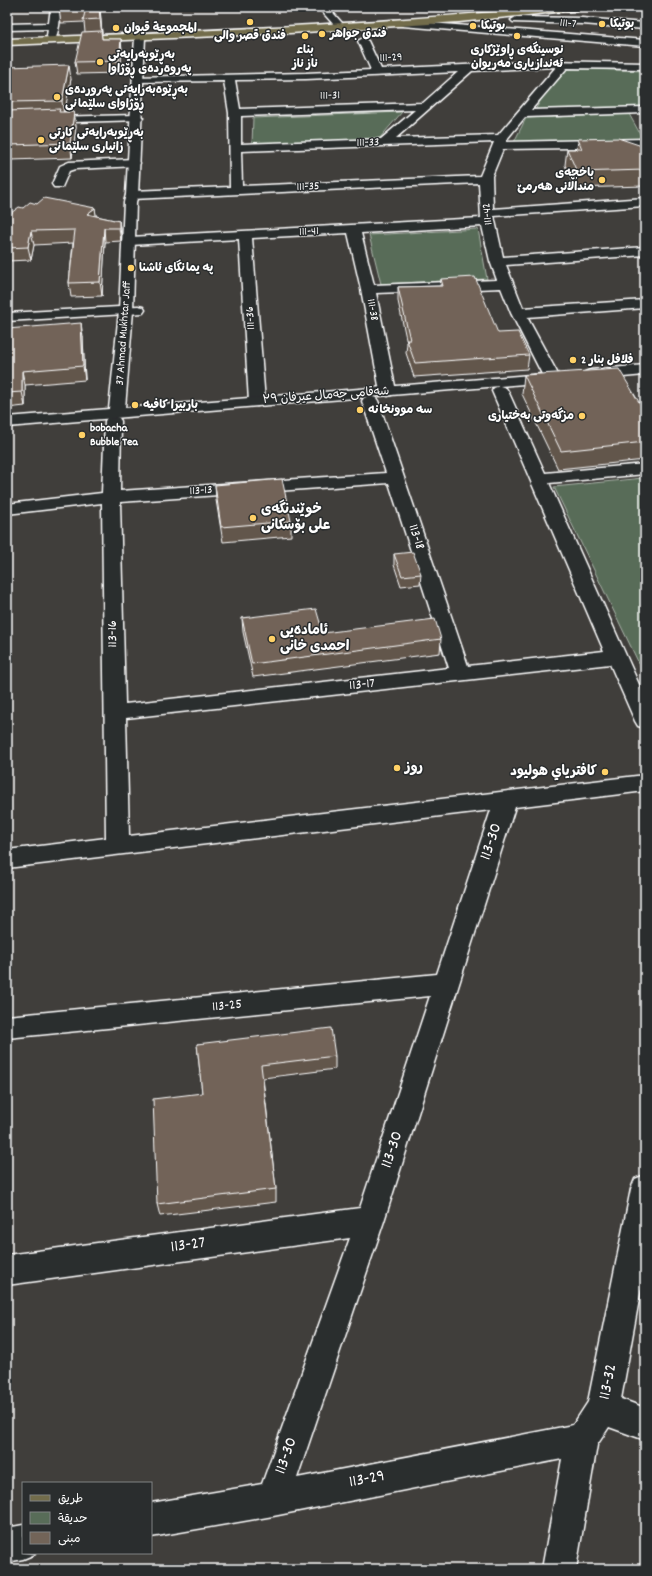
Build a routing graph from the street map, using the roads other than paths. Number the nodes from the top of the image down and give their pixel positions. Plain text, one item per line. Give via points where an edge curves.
1 (56, 7) edge
2 (323, 7) edge
3 (537, 7) edge
4 (577, 7) edge
5 (459, 19) junction
6 (337, 23) junction
7 (393, 23) junction
8 (54, 26) junction
9 (645, 26) edge
10 (7, 27) edge
11 (52, 36) junction
12 (144, 37) junction
13 (7, 38) edge
14 (364, 41) dead end
15 (7, 42) edge
16 (642, 43) edge
17 (564, 64) junction
18 (626, 66) junction
19 (645, 66) edge
20 (470, 67) junction
21 (377, 72) junction
22 (229, 78) junction
23 (143, 79) junction
24 (426, 106) junction
25 (642, 110) edge
26 (235, 113) junction
27 (522, 114) junction
28 (137, 118) junction
29 (7, 121) edge
30 (645, 123) edge
31 (385, 142) junction
32 (500, 142) junction
33 (645, 143) edge
34 (236, 148) junction
35 (134, 163) junction
36 (484, 179) junction
37 (58, 184) dead end
38 (236, 191) junction
39 (138, 194) junction
40 (645, 202) edge
41 (487, 218) junction
42 (354, 229) junction
43 (245, 236) junction
44 (135, 240) junction
45 (645, 251) edge
46 (497, 261) junction
47 (506, 284) junction
48 (368, 289) junction
49 (645, 304) edge
50 (132, 310) junction
51 (518, 313) junction
52 (7, 317) edge
53 (137, 326) dead end
54 (645, 370) edge
55 (645, 379) edge
56 (568, 380) junction
57 (388, 391) junction
58 (500, 391) junction
59 (257, 401) junction
60 (370, 401) junction
61 (124, 410) junction
62 (7, 422) edge
63 (7, 430) edge
64 (645, 469) edge
65 (396, 477) junction
66 (538, 479) junction
67 (111, 497) junction
68 (7, 509) edge
69 (610, 657) dead end
70 (460, 674) junction
71 (115, 712) junction
72 (645, 721) edge
73 (645, 783) edge
74 (506, 799) junction
75 (118, 846) junction
76 (7, 859) edge
77 (447, 984) junction
78 (7, 1027) edge
79 (645, 1189) edge
80 (370, 1221) junction
81 (7, 1270) edge
82 (604, 1408) junction
83 (645, 1424) edge
84 (582, 1439) junction
85 (273, 1498) junction
86 (152, 1520) edge
87 (22, 1542) edge
88 (7, 1545) edge
89 (559, 1569) edge

1 - 8 street
2 - 6 street
3 - 6 main road
4 - 5 main road
5 - 7 main road
5 - 9 street via 563,20
6 - 11 main road
7 - 12 main road
7 - 16 street, 111-7
8 - 10 street
8 - 11 street
11 - 13 main road
12 - 15 main road
12 - 23 street, 37 Ahmad Mukhtar Jaff
14 - 21 street
16 - 18 street
17 - 18 street, 111-29
17 - 20 street, 111-29
17 - 27 street, 111-42
18 - 19 street, 111-29
20 - 21 street, 111-29
20 - 24 street
21 - 22 street, 111-29
22 - 23 street, 111-29
22 - 26 street
23 - 28 street, 37 Ahmad Mukhtar Jaff
23 - 39 street, 37 Ahmad Mukhtar Jaff
24 - 26 street, 111-31
24 - 31 street
25 - 27 street
25 - 30 street
26 - 34 street
27 - 32 street, 111-42
28 - 29 street
28 - 35 street, 37 Ahmad Mukhtar Jaff
31 - 32 street, 111-33
31 - 34 street, 111-33
32 - 33 street, 111-33
32 - 36 street, 111-42
34 - 38 street
35 - 37 street via 72,164 64,169
35 - 39 street, 37 Ahmad Mukhtar Jaff
36 - 38 street, 111-35
36 - 41 street, 111-42
38 - 39 street, 111-35
39 - 44 street, 37 Ahmad Mukhtar Jaff via 130,202
40 - 41 street, 111-41
41 - 42 street, 111-41
41 - 46 street, 111-42
42 - 43 street, 111-41
42 - 48 street, 111-38
43 - 44 street, 111-41
43 - 59 street, 111-36
44 - 50 street, 37 Ahmad Mukhtar Jaff
45 - 46 street
46 - 47 street, 111-42
47 - 48 street
47 - 51 street, 111-42
48 - 57 street, 111-38
49 - 51 street
50 - 52 street
50 - 53 street, 37 Ahmad Mukhtar Jaff
50 - 61 street, 37 Ahmad Mukhtar Jaff
51 - 56 street, 111-42
54 - 56 street, شەقامی جەمال عیرفان ٣٩
55 - 56 street, شەقامی جەمال عیرفان ٣٩ via 627,384
56 - 57 street, شەقامی جەمال عیرفان ٣٩
56 - 58 street, شەقامی جەمال عیرفان ٣٩
57 - 59 street, شەقامی جەمال عیرفان ٣٩
58 - 60 street, شەقامی جەمال عیرفان ٣٩
58 - 66 street
59 - 61 street, شەقامی جەمال عیرفان ٣٩
60 - 61 street, شەقامی جەمال عیرفان ٣٩
60 - 65 street, 113-18
61 - 62 street, شەقامی جەمال عیرفان ٣٩
61 - 63 street, شەقامی جەمال عیرفان ٣٩
61 - 67 street, 113-16
64 - 66 street
65 - 67 street, 113-13
65 - 70 street, 113-18
66 - 72 street
67 - 68 street, 113-13
67 - 71 street, 113-16
69 - 70 street, 113-17
70 - 71 street, 113-17
71 - 75 street, 113-16
73 - 74 street
74 - 75 street
74 - 77 street, 113-30
75 - 76 street
77 - 78 street, 113-25
77 - 80 street, 113-30
79 - 82 street, 113-32
80 - 81 street, 113-27
80 - 85 street, 113-30
82 - 83 street
82 - 84 street, 113-32
84 - 85 street, 113-29
84 - 89 street, 113-32
85 - 86 street, 113-29
87 - 88 street

